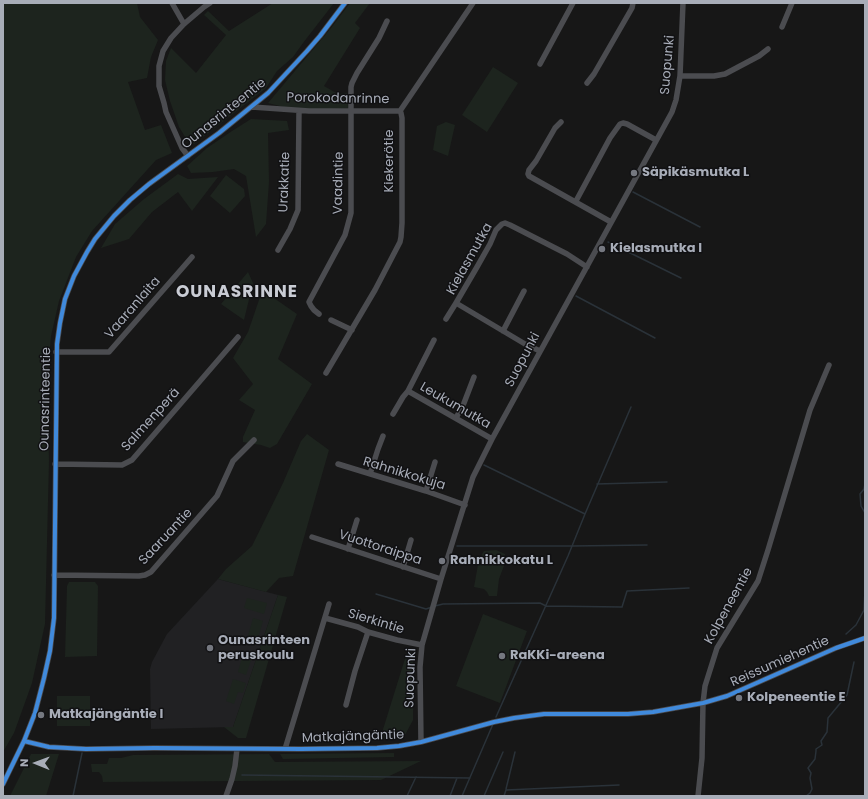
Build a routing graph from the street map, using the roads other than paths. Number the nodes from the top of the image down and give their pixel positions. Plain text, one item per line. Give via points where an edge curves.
1 (172, 3) edge
2 (210, 3) edge
3 (344, 3) edge
4 (473, 3) edge
5 (573, 3) edge
6 (633, 3) edge
7 (683, 3) edge
8 (792, 3) edge
9 (387, 21) dead end
10 (184, 24) junction
11 (782, 27) dead end
12 (768, 48) dead end
13 (540, 64) dead end
14 (680, 76) junction
15 (587, 83) dead end
16 (252, 107) junction
17 (299, 111) junction
18 (351, 111) junction
19 (400, 111) junction
20 (561, 122) dead end
21 (656, 140) junction
22 (188, 156) junction
23 (576, 201) junction
24 (611, 222) junction
25 (278, 250) dead end
26 (192, 256) dead end
27 (586, 267) junction
28 (524, 291) dead end
29 (456, 303) junction
30 (320, 314) dead end
31 (446, 319) dead end
32 (331, 320) dead end
33 (352, 330) junction
34 (503, 331) junction
35 (238, 337) dead end
36 (434, 340) dead end
37 (56, 352) junction
38 (540, 352) junction
39 (829, 365) dead end
40 (326, 373) dead end
41 (474, 377) dead end
42 (408, 391) junction
43 (393, 414) dead end
44 (456, 418) junction
45 (383, 436) dead end
46 (492, 439) junction
47 (254, 440) dead end
48 (435, 462) dead end
49 (55, 464) junction
50 (338, 464) dead end
51 (370, 474) junction
52 (426, 491) junction
53 (465, 505) junction
54 (357, 520) dead end
55 (312, 537) dead end
56 (411, 540) dead end
57 (348, 549) junction
58 (403, 567) junction
59 (54, 575) junction
60 (441, 579) junction
61 (329, 604) dead end
62 (325, 618) junction
63 (368, 632) junction
64 (865, 638) edge
65 (422, 645) junction
66 (703, 703) junction
67 (346, 705) dead end
68 (24, 741) junction
69 (421, 742) junction
70 (237, 749) junction
71 (285, 749) junction
72 (3, 784) edge
73 (226, 796) edge
74 (698, 796) edge

1 - 10 street
2 - 10 street
3 - 16 street, Ounasrinteentie via 307,51
4 - 19 street, Kiekerötie
5 - 13 street
6 - 15 street
7 - 14 street, Suopunki
8 - 11 street
9 - 18 street via 353,79
10 - 22 street via 163,51 159,66 159,82 166,112
12 - 14 street via 759,56 725,74
14 - 21 street, Suopunki via 676,100
16 - 17 street, Porokodanrinne
16 - 22 street, Ounasrinteentie
17 - 18 street, Porokodanrinne
17 - 25 street, Urakkatie via 298,210
18 - 19 street, Porokodanrinne
18 - 30 street, Vaadintie via 351,213 345,235 309,302
19 - 33 street, Kiekerötie via 401,237 398,247
20 - 23 street via 528,170 528,174
21 - 23 street via 627,124 620,124
21 - 24 street, Suopunki
22 - 37 street, Ounasrinteentie via 130,200 95,238 69,286
23 - 24 street
24 - 27 street, Suopunki
26 - 37 street, Vaaranlaita via 109,352
27 - 29 street, Kielasmutka via 567,254 505,223 496,230
27 - 38 street, Suopunki
28 - 34 street
29 - 31 street
29 - 34 street, Kielasmutka
32 - 33 street
33 - 40 street, Kiekerötie
34 - 38 street, Kielasmutka
35 - 49 street, Salmenperä via 132,460 122,465
36 - 42 street, Leukumutka
37 - 49 street, Ounasrinteentie
38 - 46 street, Suopunki
39 - 66 street, Kolpeneentie via 810,410 758,581 717,648 705,686
41 - 44 street
42 - 43 street, Leukumutka
42 - 44 street, Leukumutka
44 - 46 street, Leukumutka
45 - 51 street
46 - 53 street, Suopunki via 476,471
47 - 59 street, Saaruantie via 233,461 218,496 151,572 139,576
48 - 52 street
49 - 59 street, Ounasrinteentie
50 - 51 street, Rahnikkokuja
51 - 52 street, Rahnikkokuja
52 - 53 street, Rahnikkokuja
53 - 60 street, Suopunki
54 - 57 street
55 - 57 street, Vuottoraippa
56 - 58 street
57 - 58 street, Vuottoraippa
58 - 60 street, Vuottoraippa
59 - 68 street, Ounasrinteentie via 54,618 49,658 35,713
60 - 65 street, Suopunki
61 - 62 street
62 - 63 street, Sierkintie
62 - 71 street
63 - 65 street, Sierkintie
63 - 67 street
64 - 66 street, Reissumiehentie via 836,648 727,696
65 - 69 street, Suopunki
66 - 69 street, Matkajängäntie via 628,714 544,714 514,718
66 - 74 street, Kolpeneentie
68 - 70 street, Matkajängäntie via 49,747 86,749
68 - 72 street, Ounasrinteentie
69 - 71 street, Matkajängäntie via 382,748
70 - 71 street, Matkajängäntie
70 - 73 street

